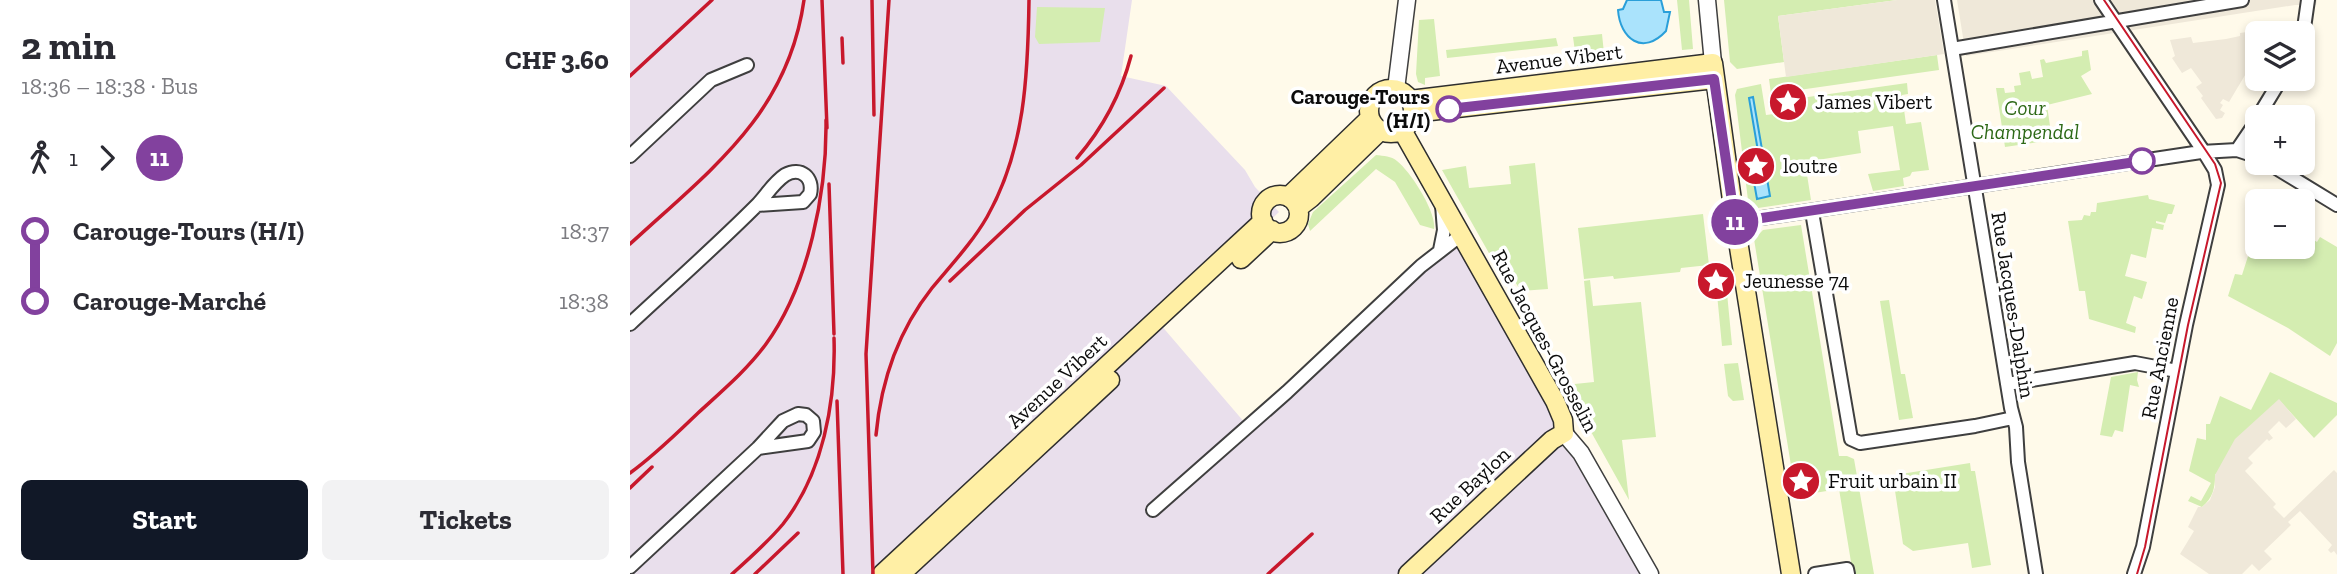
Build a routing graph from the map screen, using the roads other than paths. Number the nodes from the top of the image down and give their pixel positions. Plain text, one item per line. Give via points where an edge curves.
1 (1407, 0) edge
2 (1707, 0) edge
3 (1944, 0) edge
4 (2101, 0) edge
5 (2242, 0) edge
6 (2308, 0) edge
7 (2115, 20) junction
8 (2305, 21) edge
9 (1952, 49) junction
10 (747, 65) dead end
11 (1714, 71) junction
12 (1406, 101) junction
13 (1376, 124) junction
14 (1402, 130) junction
15 (2245, 138) edge
16 (2237, 150) junction
17 (2204, 152) junction
18 (2245, 153) edge
19 (630, 156) edge
20 (2288, 175) edge
21 (1974, 187) junction
22 (1441, 201) junction
23 (1293, 202) junction
24 (758, 205) dead end
25 (2337, 205) edge
26 (1812, 212) junction
27 (1735, 222) junction
28 (1267, 226) junction
29 (1461, 234) junction
30 (1440, 250) junction
31 (630, 324) edge
32 (2177, 371) junction
33 (2007, 384) junction
34 (2013, 418) junction
35 (1564, 433) junction
36 (758, 448) dead end
37 (1153, 510) dead end
38 (630, 567) edge
39 (882, 574) edge
40 (901, 574) edge
41 (1408, 574) edge
42 (1650, 574) edge
43 (1791, 574) edge
44 (1815, 574) edge
45 (1848, 574) edge
46 (2036, 574) edge
47 (2134, 574) edge

1 - 12 street
2 - 11 street
3 - 9 street, Rue Jacques-Dalphin
4 - 7 street, Rue Ancienne
5 - 7 street
6 - 8 street
7 - 9 street
7 - 17 street, Rue Ancienne
9 - 21 street, Rue Jacques-Dalphin
10 - 19 street via 711,80
11 - 12 main road, Avenue Vibert
11 - 27 main road
12 - 13 main road via 1384,90 1375,96 1370,106
12 - 14 main road via 1410,121
13 - 14 main road via 1391,132
13 - 23 main road, Avenue Vibert via 1311,198
14 - 22 main road, Rue Jacques-Grosselin
15 - 16 street
16 - 17 street
16 - 18 street
17 - 21 street
17 - 32 street, Rue Ancienne via 2215,170 2218,190
20 - 25 street
21 - 26 street
21 - 33 street, Rue Jacques-Dalphin
22 - 29 main road, Rue Jacques-Grosselin
22 - 30 street via 1444,230
23 - 28 main road, Avenue Vibert via 1298,219 1292,228 1282,232
23 - 28 main road, Avenue Vibert via 1277,195 1269,198 1262,208
24 - 31 street
26 - 27 street
26 - 34 street via 1851,439 1860,443
27 - 43 main road
28 - 39 main road, Avenue Vibert
28 - 40 main road, Avenue Vibert
29 - 30 street
29 - 35 main road, Rue Jacques-Grosselin via 1558,407
30 - 37 street
32 - 33 street via 2135,363
32 - 47 street, Rue Ancienne
33 - 34 street, Rue Jacques-Dalphin
34 - 46 street, Rue Jacques-Dalphin
35 - 41 main road, Rue Baylon
35 - 42 street, Rue Jacques-Grosselin via 1581,453
36 - 38 street
44 - 45 street via 1847,569

